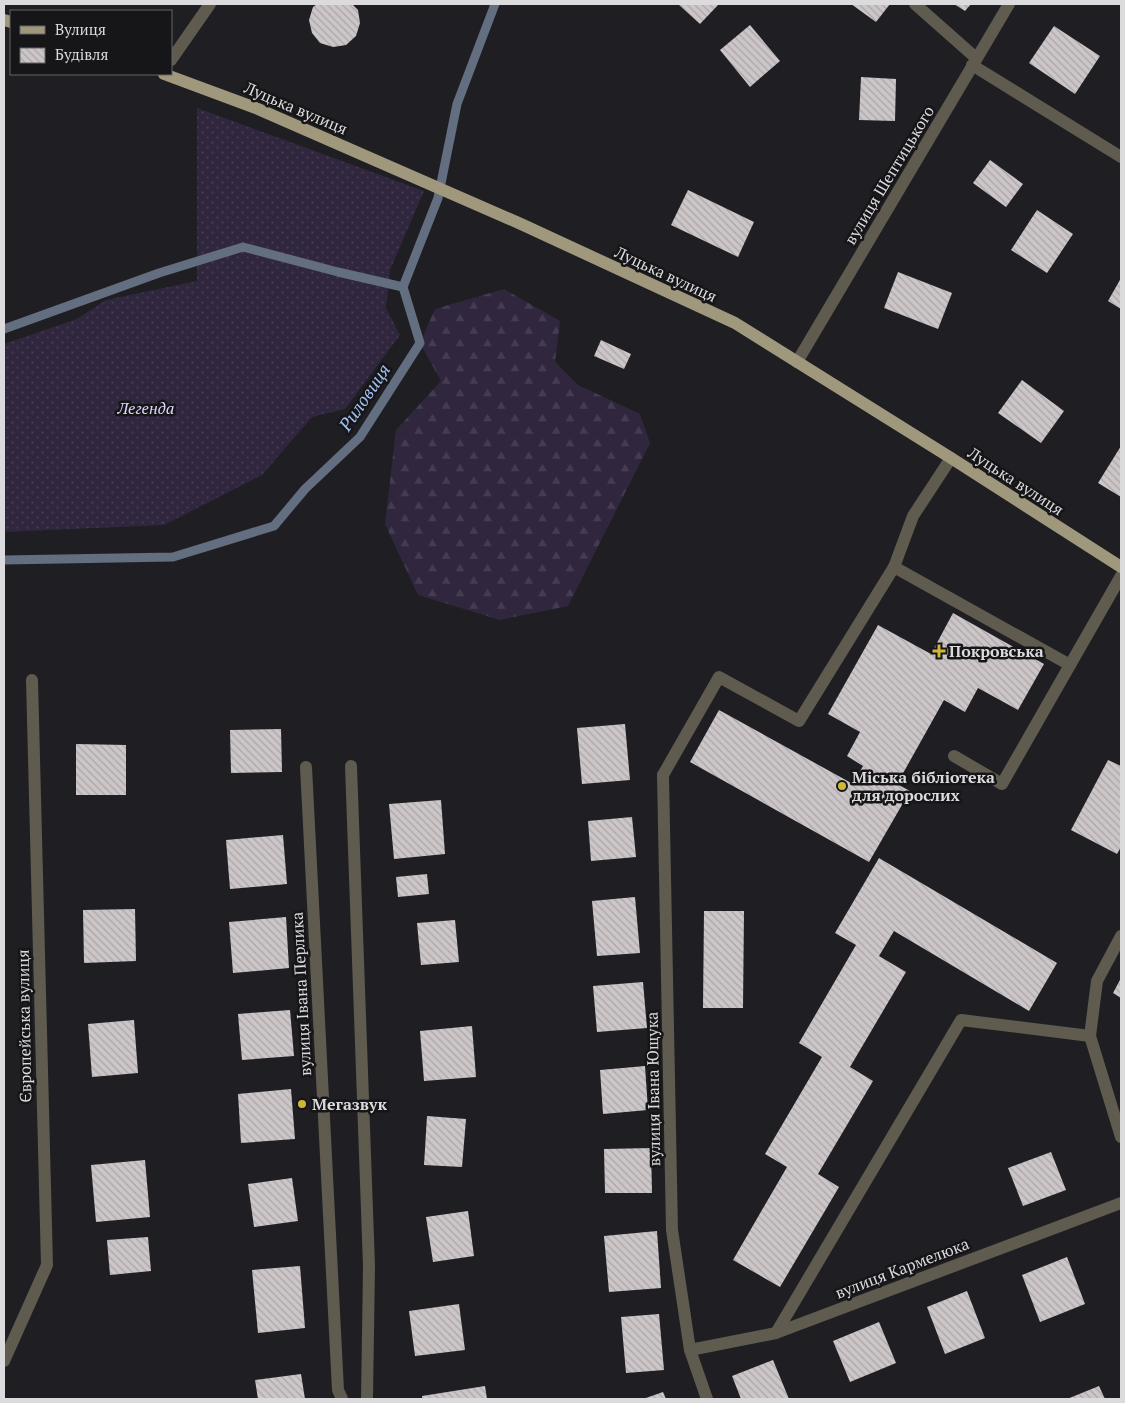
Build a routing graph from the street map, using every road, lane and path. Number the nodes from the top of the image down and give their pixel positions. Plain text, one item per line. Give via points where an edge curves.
1 (210, 4) edge
2 (915, 4) edge
3 (1009, 4) edge
4 (172, 59) edge
5 (974, 62) junction
6 (167, 75) edge
7 (1121, 157) edge
8 (797, 362) junction
9 (951, 458) junction
10 (894, 567) junction
11 (1121, 567) edge
12 (1121, 576) edge
13 (1070, 664) junction
14 (32, 680) dead end
15 (954, 756) dead end
16 (351, 766) dead end
17 (306, 767) dead end
18 (1121, 936) edge
19 (1090, 1036) junction
20 (1121, 1137) edge
21 (1121, 1202) edge
22 (776, 1333) junction
23 (690, 1350) junction
24 (4, 1361) edge
25 (342, 1399) edge
26 (367, 1399) edge
27 (707, 1399) edge

1 - 4 street
2 - 5 street
3 - 5 street, вулиця Шептицького
5 - 7 street
5 - 8 street, вулиця Шептицького
6 - 8 main road, Луцька вулиця via 258,109 521,224 735,323
8 - 9 main road, Луцька вулиця
9 - 10 street via 913,516
9 - 11 main road, Луцька вулиця
10 - 13 street
10 - 23 street, вулиця Івана Ющука via 799,721 719,677 663,774 672,1230
12 - 13 street
13 - 15 street via 1002,784
14 - 24 street, Європейська вулиця via 46,1265
16 - 26 street via 369,1266
17 - 25 street, вулиця Івана Перлика via 338,1390
18 - 19 street via 1098,981
19 - 20 street
19 - 22 street via 962,1020
21 - 22 street, вулиця Кармелюка
22 - 23 street, вулиця Кармелюка
23 - 27 street, вулиця Івана Ющука

